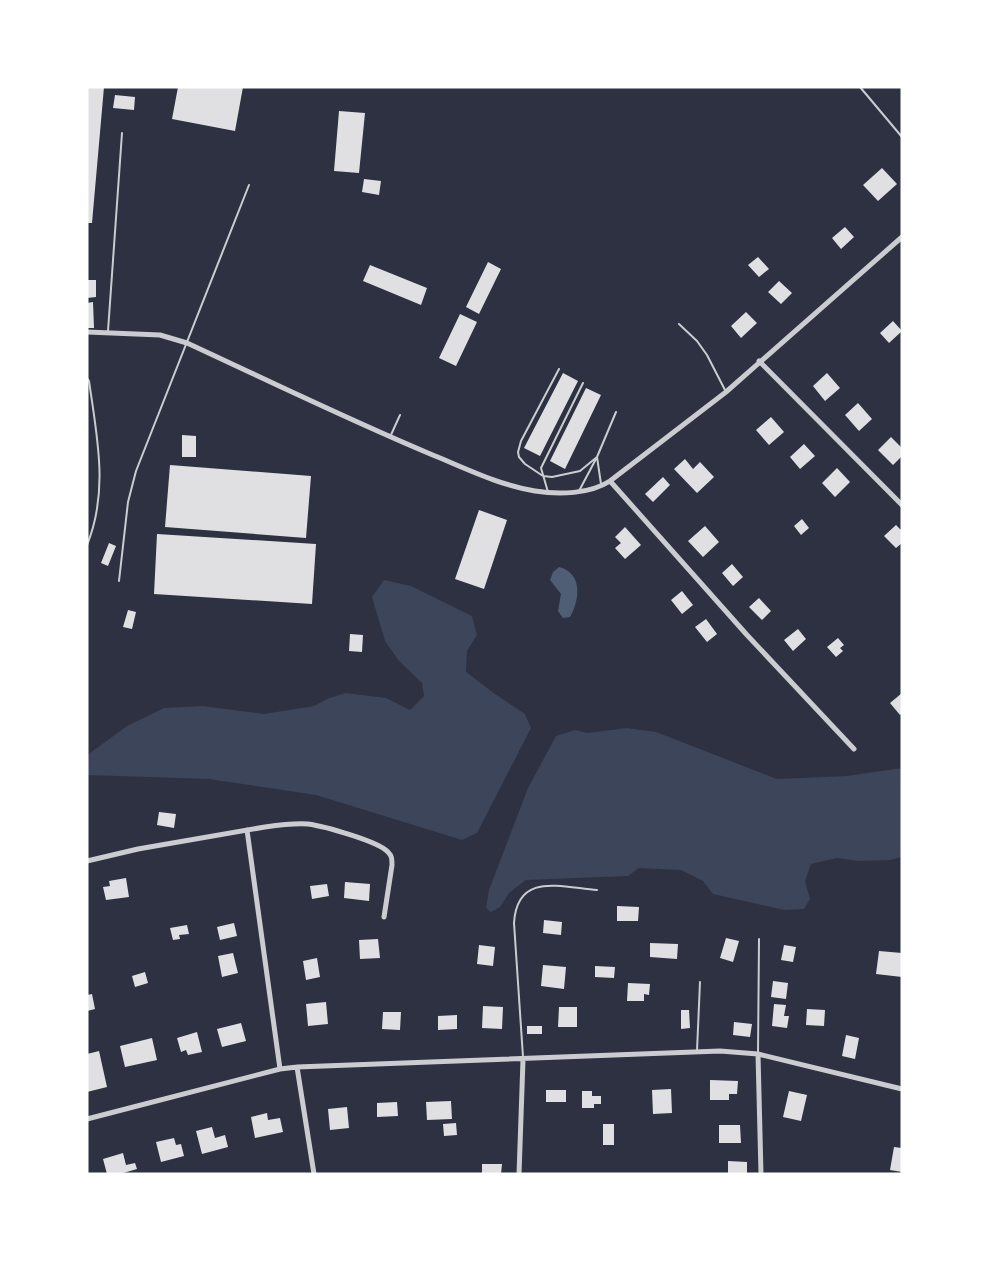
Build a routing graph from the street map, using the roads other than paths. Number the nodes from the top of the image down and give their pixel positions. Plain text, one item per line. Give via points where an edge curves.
1 (860, 87) edge
2 (122, 133) dead end
3 (902, 137) edge
4 (249, 185) dead end
5 (902, 237) edge
6 (679, 324) dead end
7 (87, 332) edge
8 (108, 333) junction
9 (187, 343) junction
10 (759, 361) junction
11 (559, 369) dead end
12 (87, 378) edge
13 (583, 383) dead end
14 (726, 392) junction
15 (616, 412) dead end
16 (400, 415) dead end
17 (390, 437) junction
18 (597, 457) junction
19 (543, 476) junction
20 (610, 481) junction
21 (602, 487) junction
22 (579, 491) junction
23 (548, 492) junction
24 (902, 505) edge
25 (87, 545) edge
26 (119, 581) dead end
27 (854, 749) dead end
28 (247, 830) junction
29 (87, 861) edge
30 (597, 890) dead end
31 (384, 917) dead end
32 (759, 939) dead end
33 (700, 982) dead end
34 (697, 1052) junction
35 (758, 1054) junction
36 (523, 1060) junction
37 (297, 1067) junction
38 (280, 1069) junction
39 (902, 1089) edge
40 (87, 1119) edge
41 (314, 1174) edge
42 (519, 1174) edge
43 (762, 1174) edge

1 - 3 lane
2 - 8 lane
4 - 9 lane
5 - 10 street
6 - 14 lane via 702,348
7 - 8 street
8 - 9 street via 160,334
9 - 17 street
9 - 26 lane via 136,471 128,502
10 - 14 street
10 - 24 street
11 - 19 lane via 518,452 525,464
12 - 25 lane via 101,491
13 - 19 lane via 544,460
14 - 20 street
15 - 18 lane
16 - 17 lane
17 - 23 street via 497,482
18 - 19 lane via 580,471
18 - 21 lane
18 - 22 lane
19 - 23 lane
20 - 21 street
20 - 27 street
21 - 22 street
22 - 23 street
28 - 29 street
28 - 31 street via 309,824 376,843 392,857
28 - 38 street
30 - 36 lane via 532,887 514,909
32 - 35 lane
33 - 34 lane
34 - 35 street
34 - 36 street
35 - 39 street
35 - 43 street
36 - 37 street
36 - 42 street
37 - 38 street
37 - 41 street
38 - 40 street

